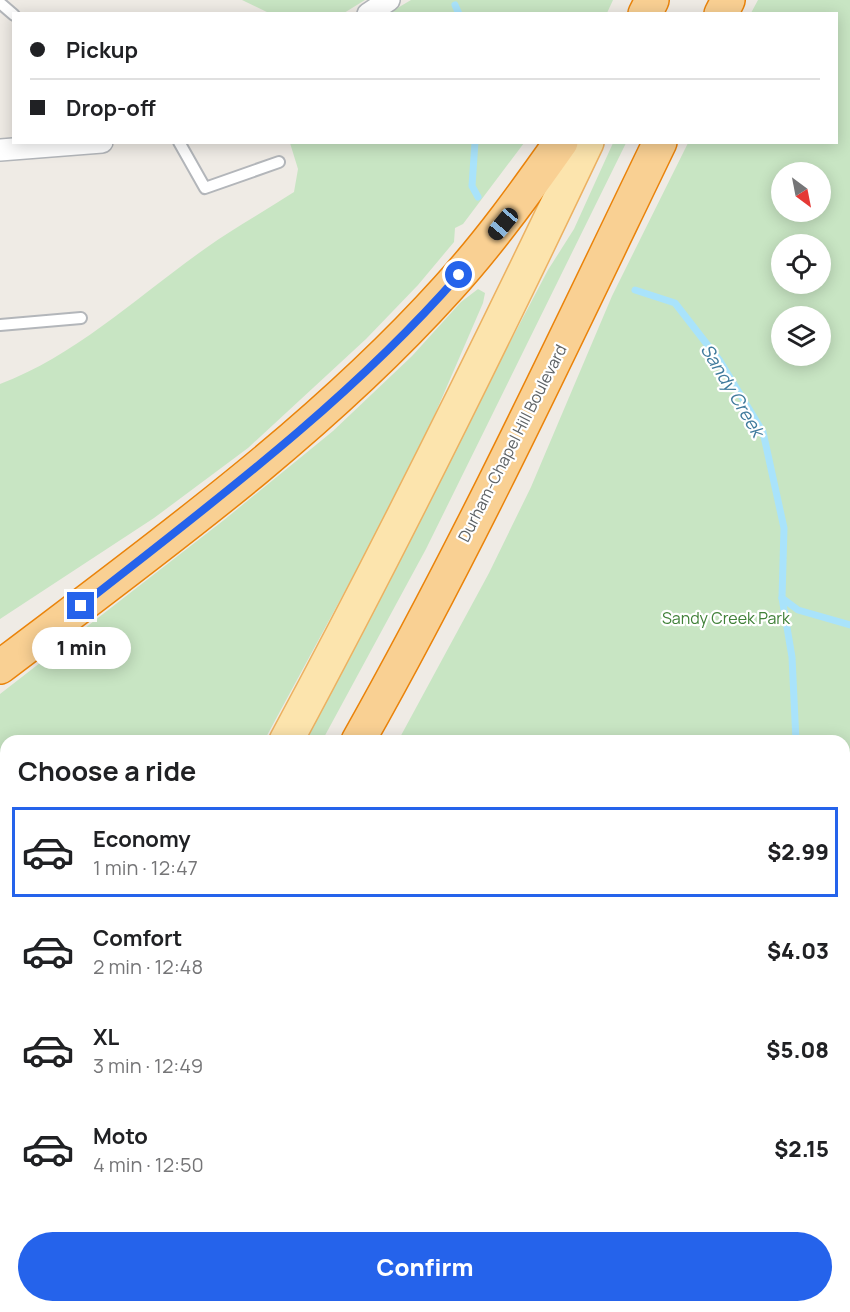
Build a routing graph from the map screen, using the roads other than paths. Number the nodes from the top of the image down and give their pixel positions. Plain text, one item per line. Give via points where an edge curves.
1 (389, 0) edge
2 (0, 3) edge
3 (371, 12) edge
4 (12, 13) edge
5 (76, 144) edge
6 (181, 144) edge
7 (560, 144) edge
8 (586, 144) edge
9 (659, 144) edge
10 (0, 150) edge
11 (279, 162) dead end
12 (81, 318) dead end
13 (0, 326) edge
14 (200, 512) junction
15 (0, 645) edge
16 (0, 667) edge
17 (288, 735) edge
18 (361, 735) edge

1 - 3 street
2 - 4 lane
5 - 10 street
6 - 11 lane via 204,188
7 - 14 highway via 503,224 445,291 326,406
8 - 17 main road via 374,578
9 - 18 highway, Durham-Chapel Hill Boulevard via 538,395
12 - 13 lane
14 - 15 highway via 188,516
14 - 16 highway

